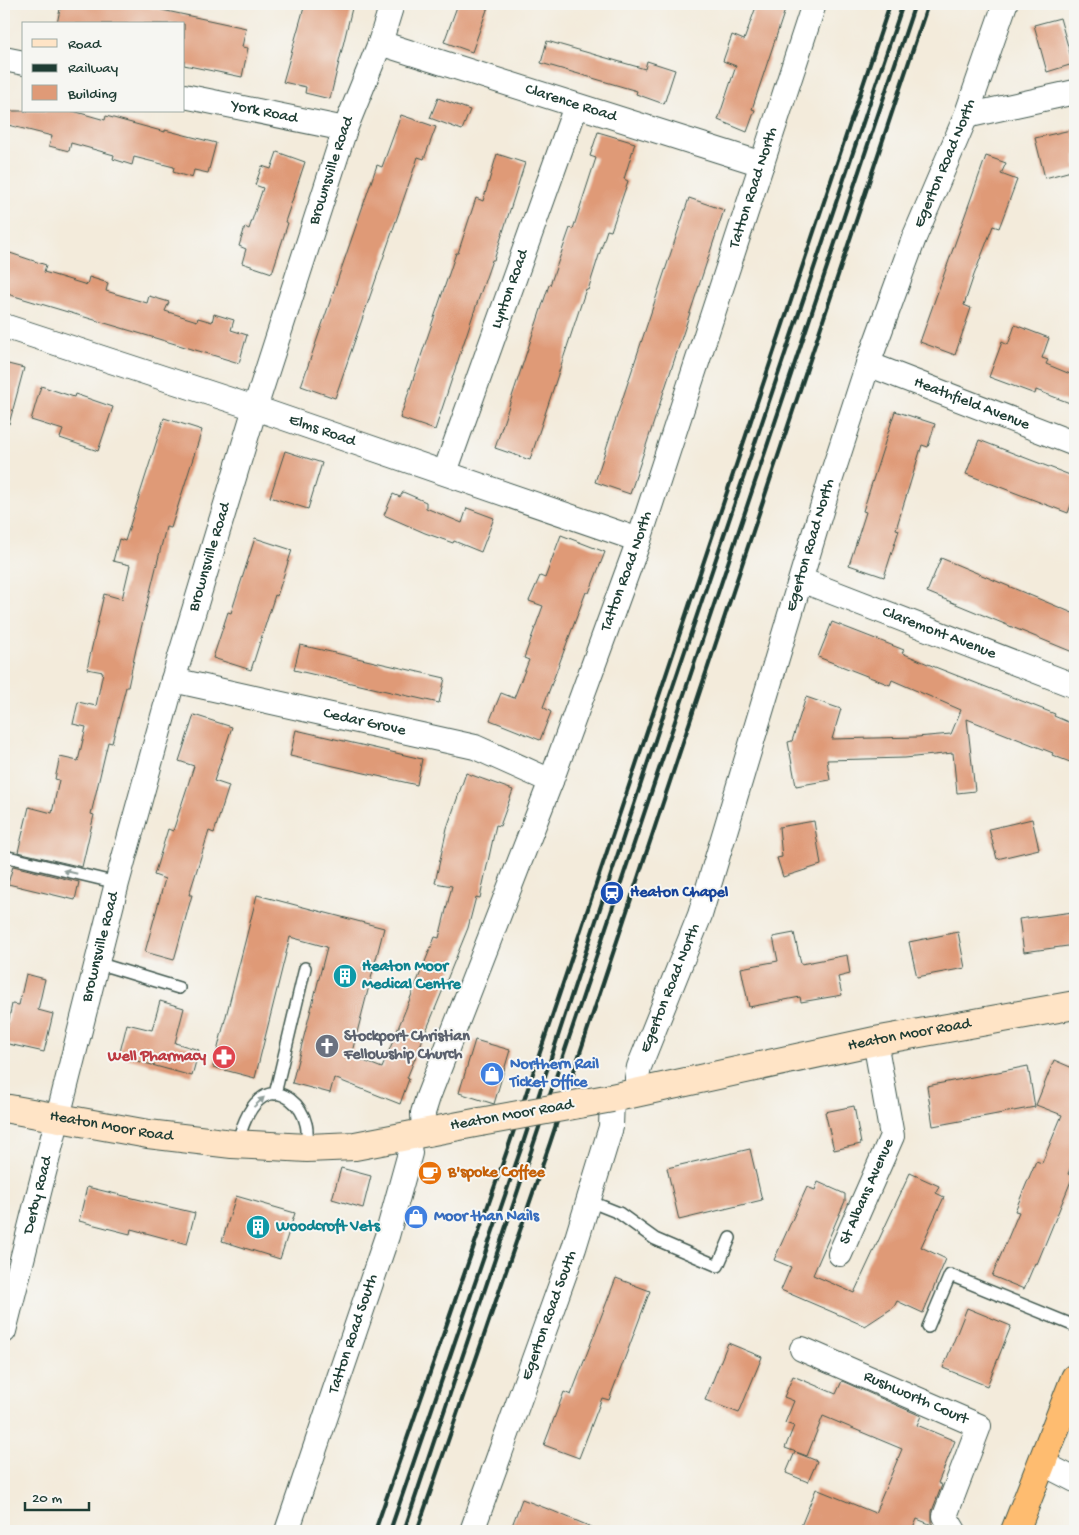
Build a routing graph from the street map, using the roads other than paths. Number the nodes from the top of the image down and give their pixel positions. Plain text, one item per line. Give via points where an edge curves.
1 (392, 4) edge
2 (814, 4) edge
3 (1005, 4) edge
4 (380, 43) junction
5 (4, 59) edge
6 (22, 63) edge
7 (1075, 92) edge
8 (185, 96) edge
9 (576, 106) junction
10 (966, 116) junction
11 (345, 129) junction
12 (762, 164) junction
13 (4, 326) edge
14 (868, 364) junction
15 (255, 408) junction
16 (1075, 444) edge
17 (445, 472) junction
18 (639, 540) junction
19 (801, 580) junction
20 (173, 680) junction
21 (1075, 686) edge
22 (551, 780) junction
23 (4, 856) edge
24 (117, 883) junction
25 (97, 963) junction
26 (305, 968) dead end
27 (179, 988) dead end
28 (1075, 1005) edge
29 (875, 1041) junction
30 (275, 1094) junction
31 (625, 1094) junction
32 (4, 1108) edge
33 (57, 1118) junction
34 (415, 1134) junction
35 (237, 1145) junction
36 (307, 1148) junction
37 (589, 1201) junction
38 (730, 1238) dead end
39 (840, 1254) dead end
40 (1075, 1326) edge
41 (928, 1327) dead end
42 (4, 1331) edge
43 (802, 1349) dead end
44 (1075, 1378) edge
45 (1042, 1464) junction
46 (1075, 1480) edge
47 (286, 1531) edge
48 (472, 1531) edge
49 (954, 1531) edge
50 (1015, 1531) edge

1 - 4 street, Brownsville Road
2 - 12 street, Tatton Road North
3 - 10 street, Egerton Road North
4 - 9 street, Clarence Road
4 - 11 street, Brownsville Road
5 - 6 street
7 - 10 street
8 - 11 street, York Road
9 - 12 street, Clarence Road
9 - 17 street, Lynton Road
10 - 14 street, Egerton Road North via 914,238
11 - 15 street, Brownsville Road
12 - 18 street, Tatton Road North
13 - 15 street, Elms Road
14 - 16 street, Heathfield Avenue
14 - 19 street, Egerton Road North
15 - 17 street, Elms Road
15 - 20 street, Brownsville Road
17 - 18 street, Elms Road
18 - 22 street, Tatton Road North
19 - 21 street, Claremont Avenue
19 - 31 street, Egerton Road North via 700,915 637,1078
20 - 22 street, Cedar Grove via 475,747
20 - 24 street, Brownsville Road
22 - 34 street, Tatton Road North
24 -> 23 lane
24 - 25 street, Brownsville Road
25 - 27 lane
25 - 33 street, Brownsville Road
26 - 30 lane
28 - 29 main road, Heaton Moor Road
29 - 31 main road, Heaton Moor Road
29 - 39 street, St Albans Avenue via 892,1136
35 -> 30 lane via 240,1131 253,1107 263,1096
30 - 36 lane via 298,1105 306,1124
31 - 34 main road, Heaton Moor Road, bridge
31 - 37 street, Egerton Road South via 611,1127
32 - 33 main road, Heaton Moor Road
33 - 35 main road, Heaton Moor Road
33 - 42 street, Derby Road
34 - 36 main road, Heaton Moor Road via 354,1146
34 - 47 street, Tatton Road South via 387,1236
35 - 36 main road, Heaton Moor Road
37 - 38 lane via 619,1212 655,1239 718,1266
37 - 48 street, Egerton Road South
40 - 41 lane via 950,1275
43 - 49 street, Rushworth Court via 979,1426 945,1516
44 - 45 highway
45 - 46 street
45 - 50 highway

